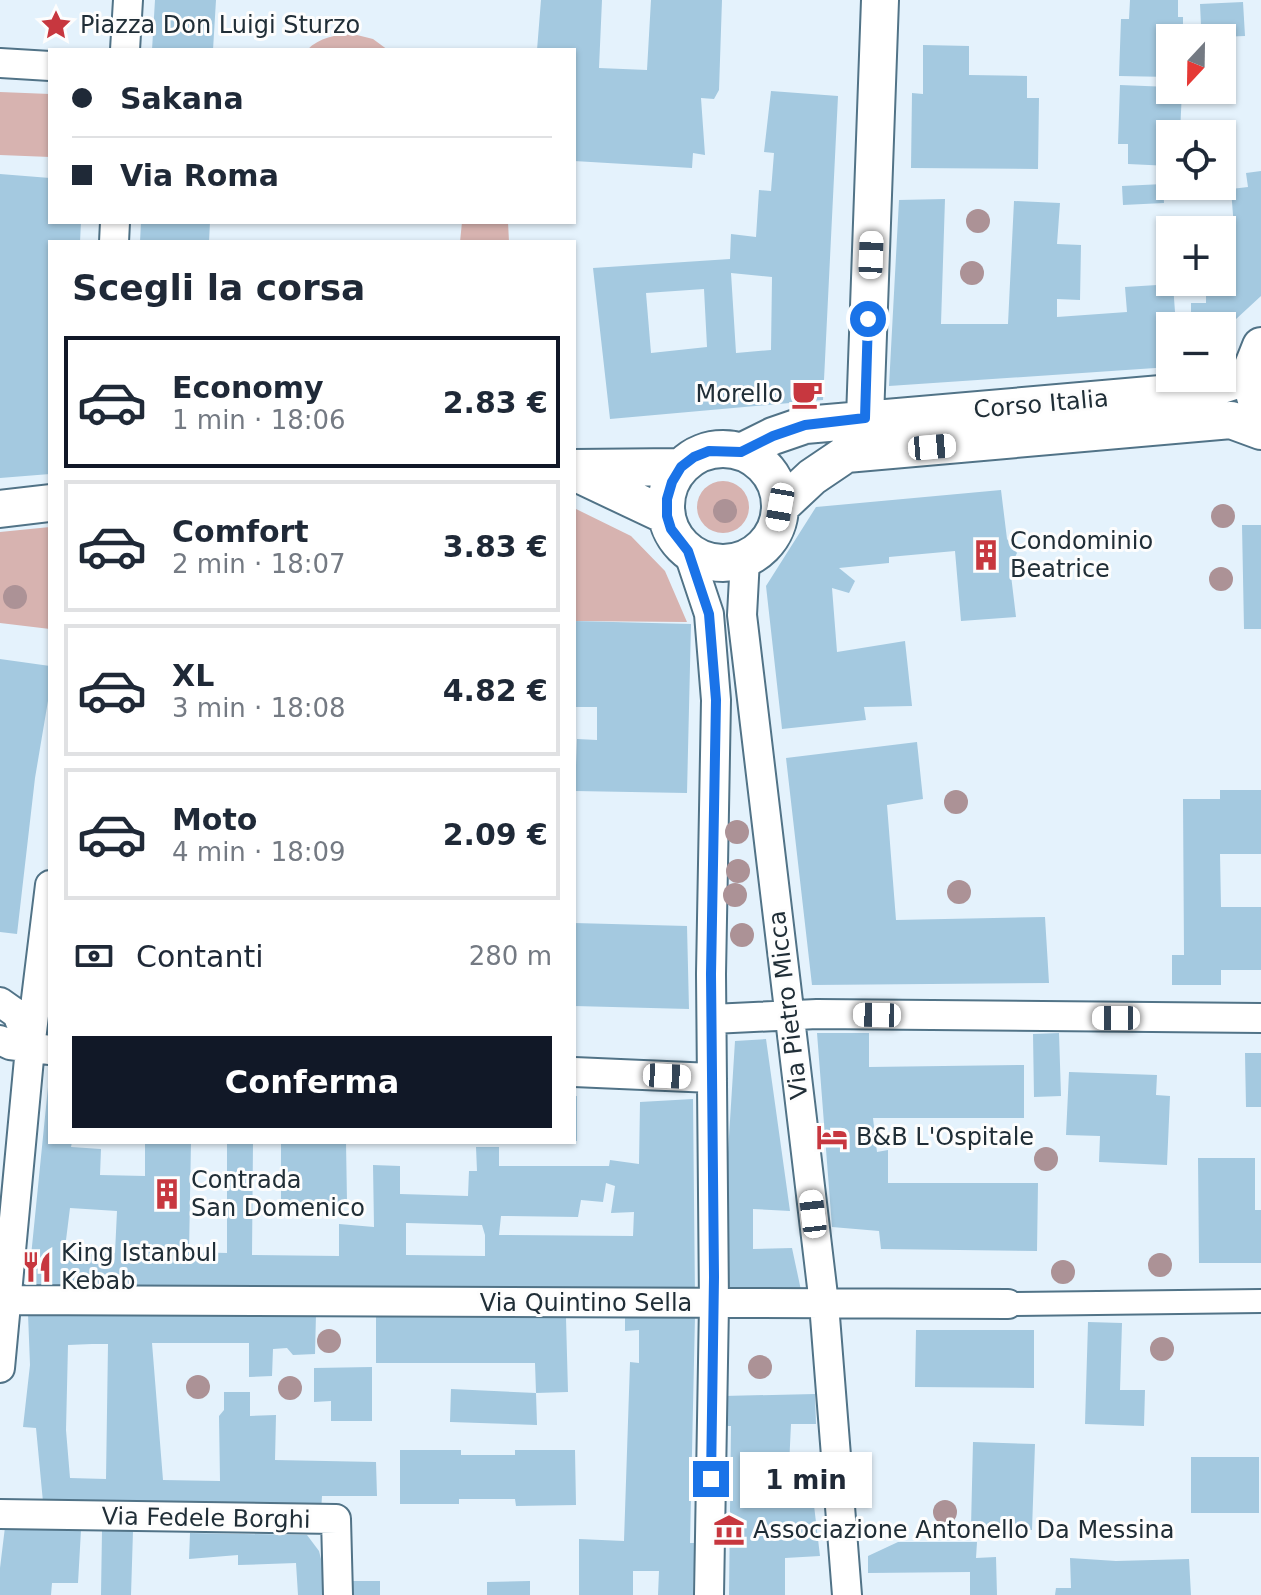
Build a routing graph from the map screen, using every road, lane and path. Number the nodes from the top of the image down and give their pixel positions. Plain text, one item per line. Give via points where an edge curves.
1 (128, 0) edge
2 (880, 0) edge
3 (125, 48) edge
4 (0, 63) edge
5 (48, 66) edge
6 (1255, 361) edge
7 (1261, 417) edge
8 (865, 418) junction
9 (1261, 431) edge
10 (741, 452) junction
11 (681, 467) junction
12 (576, 470) edge
13 (576, 471) edge
14 (48, 503) edge
15 (780, 507) junction
16 (0, 509) edge
17 (667, 516) junction
18 (688, 551) junction
19 (745, 559) junction
20 (48, 918) edge
21 (0, 1002) edge
22 (790, 1017) junction
23 (1261, 1018) edge
24 (712, 1019) junction
25 (0, 1040) edge
26 (40, 1049) edge
27 (576, 1072) edge
28 (712, 1078) junction
29 (6, 1300) junction
30 (1261, 1301) edge
31 (714, 1304) junction
32 (824, 1304) junction
33 (1008, 1304) joint
34 (0, 1368) edge
35 (0, 1514) edge
36 (338, 1595) edge
37 (709, 1595) edge
38 (847, 1595) edge

1 - 3 street
2 - 8 street
4 - 5 street
6 - 7 street
6 - 8 street, Corso Italia via 1207,390
8 - 10 street, Corso Italia via 805,425
9 - 15 street, Corso Italia via 1231,420 846,454
10 - 11 street via 709,451
10 - 15 street via 769,473
11 - 12 street
11 - 17 street via 667,499
13 - 17 street
14 - 16 street
15 - 19 street via 770,538
17 - 18 street
18 - 19 street via 715,563
18 - 24 street via 709,614 716,700
19 - 22 street, Via Pietro Micca via 742,615
20 - 26 street
21 - 26 street via 17,1014
22 - 23 street
22 - 24 street
22 - 32 street, Via Pietro Micca
24 - 28 street
25 - 26 street
26 - 29 street
27 - 28 street
28 - 31 street
29 - 31 street, Via Quintino Sella
29 - 34 street
30 - 33 street, Via Quintino Sella
31 - 32 street, Via Quintino Sella
31 - 37 street
32 - 33 street, Via Quintino Sella
32 - 38 street, Via Pietro Micca
35 - 36 street, Via Fedele Borghi via 336,1519

